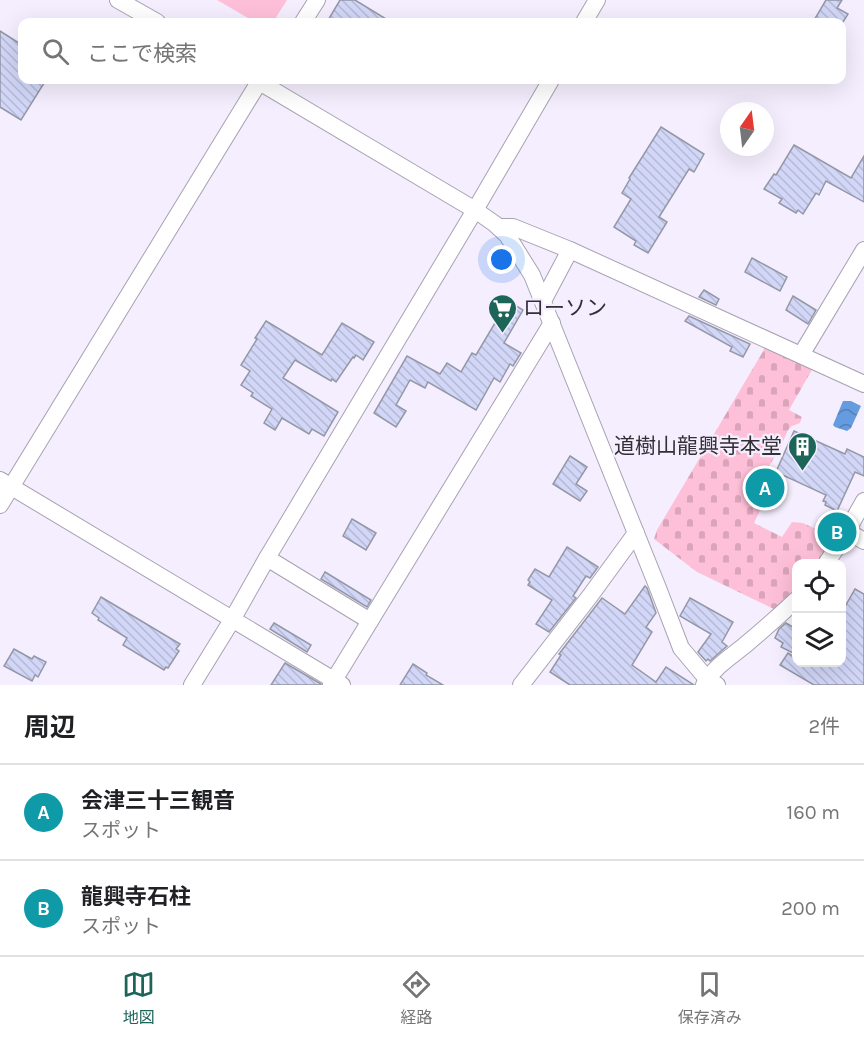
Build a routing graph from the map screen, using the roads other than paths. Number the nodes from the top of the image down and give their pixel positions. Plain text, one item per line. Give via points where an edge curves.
1 (118, 0) edge
2 (316, 0) edge
3 (597, 0) edge
4 (150, 18) edge
5 (305, 18) edge
6 (586, 18) edge
7 (259, 84) edge
8 (267, 84) edge
9 (549, 84) edge
10 (475, 210) junction
11 (499, 227) junction
12 (570, 250) junction
13 (864, 250) edge
14 (543, 301) junction
15 (552, 323) junction
16 (801, 355) junction
17 (864, 384) edge
18 (6, 484) edge
19 (864, 501) edge
20 (0, 505) edge
21 (847, 531) junction
22 (636, 533) junction
23 (864, 541) edge
24 (267, 558) junction
25 (829, 559) edge
26 (792, 604) edge
27 (232, 620) junction
28 (370, 621) junction
29 (709, 683) edge
30 (336, 684) edge
31 (192, 685) edge
32 (521, 685) edge

1 - 4 street
2 - 5 street
3 - 6 street
7 - 18 street
8 - 10 street
9 - 10 street
10 - 11 street
10 - 24 street
11 - 12 street via 513,227
11 - 14 street via 520,254
12 - 14 street
12 - 16 street
13 - 16 street
14 - 15 street
15 - 22 street
15 - 28 street
16 - 17 street
18 - 20 street
18 - 27 street
19 - 21 street
21 - 23 street
21 - 25 street
22 - 29 street via 681,648
22 - 32 street
24 - 27 street
24 - 28 street
26 - 29 street via 727,660
27 - 30 street
27 - 31 street
28 - 30 street

